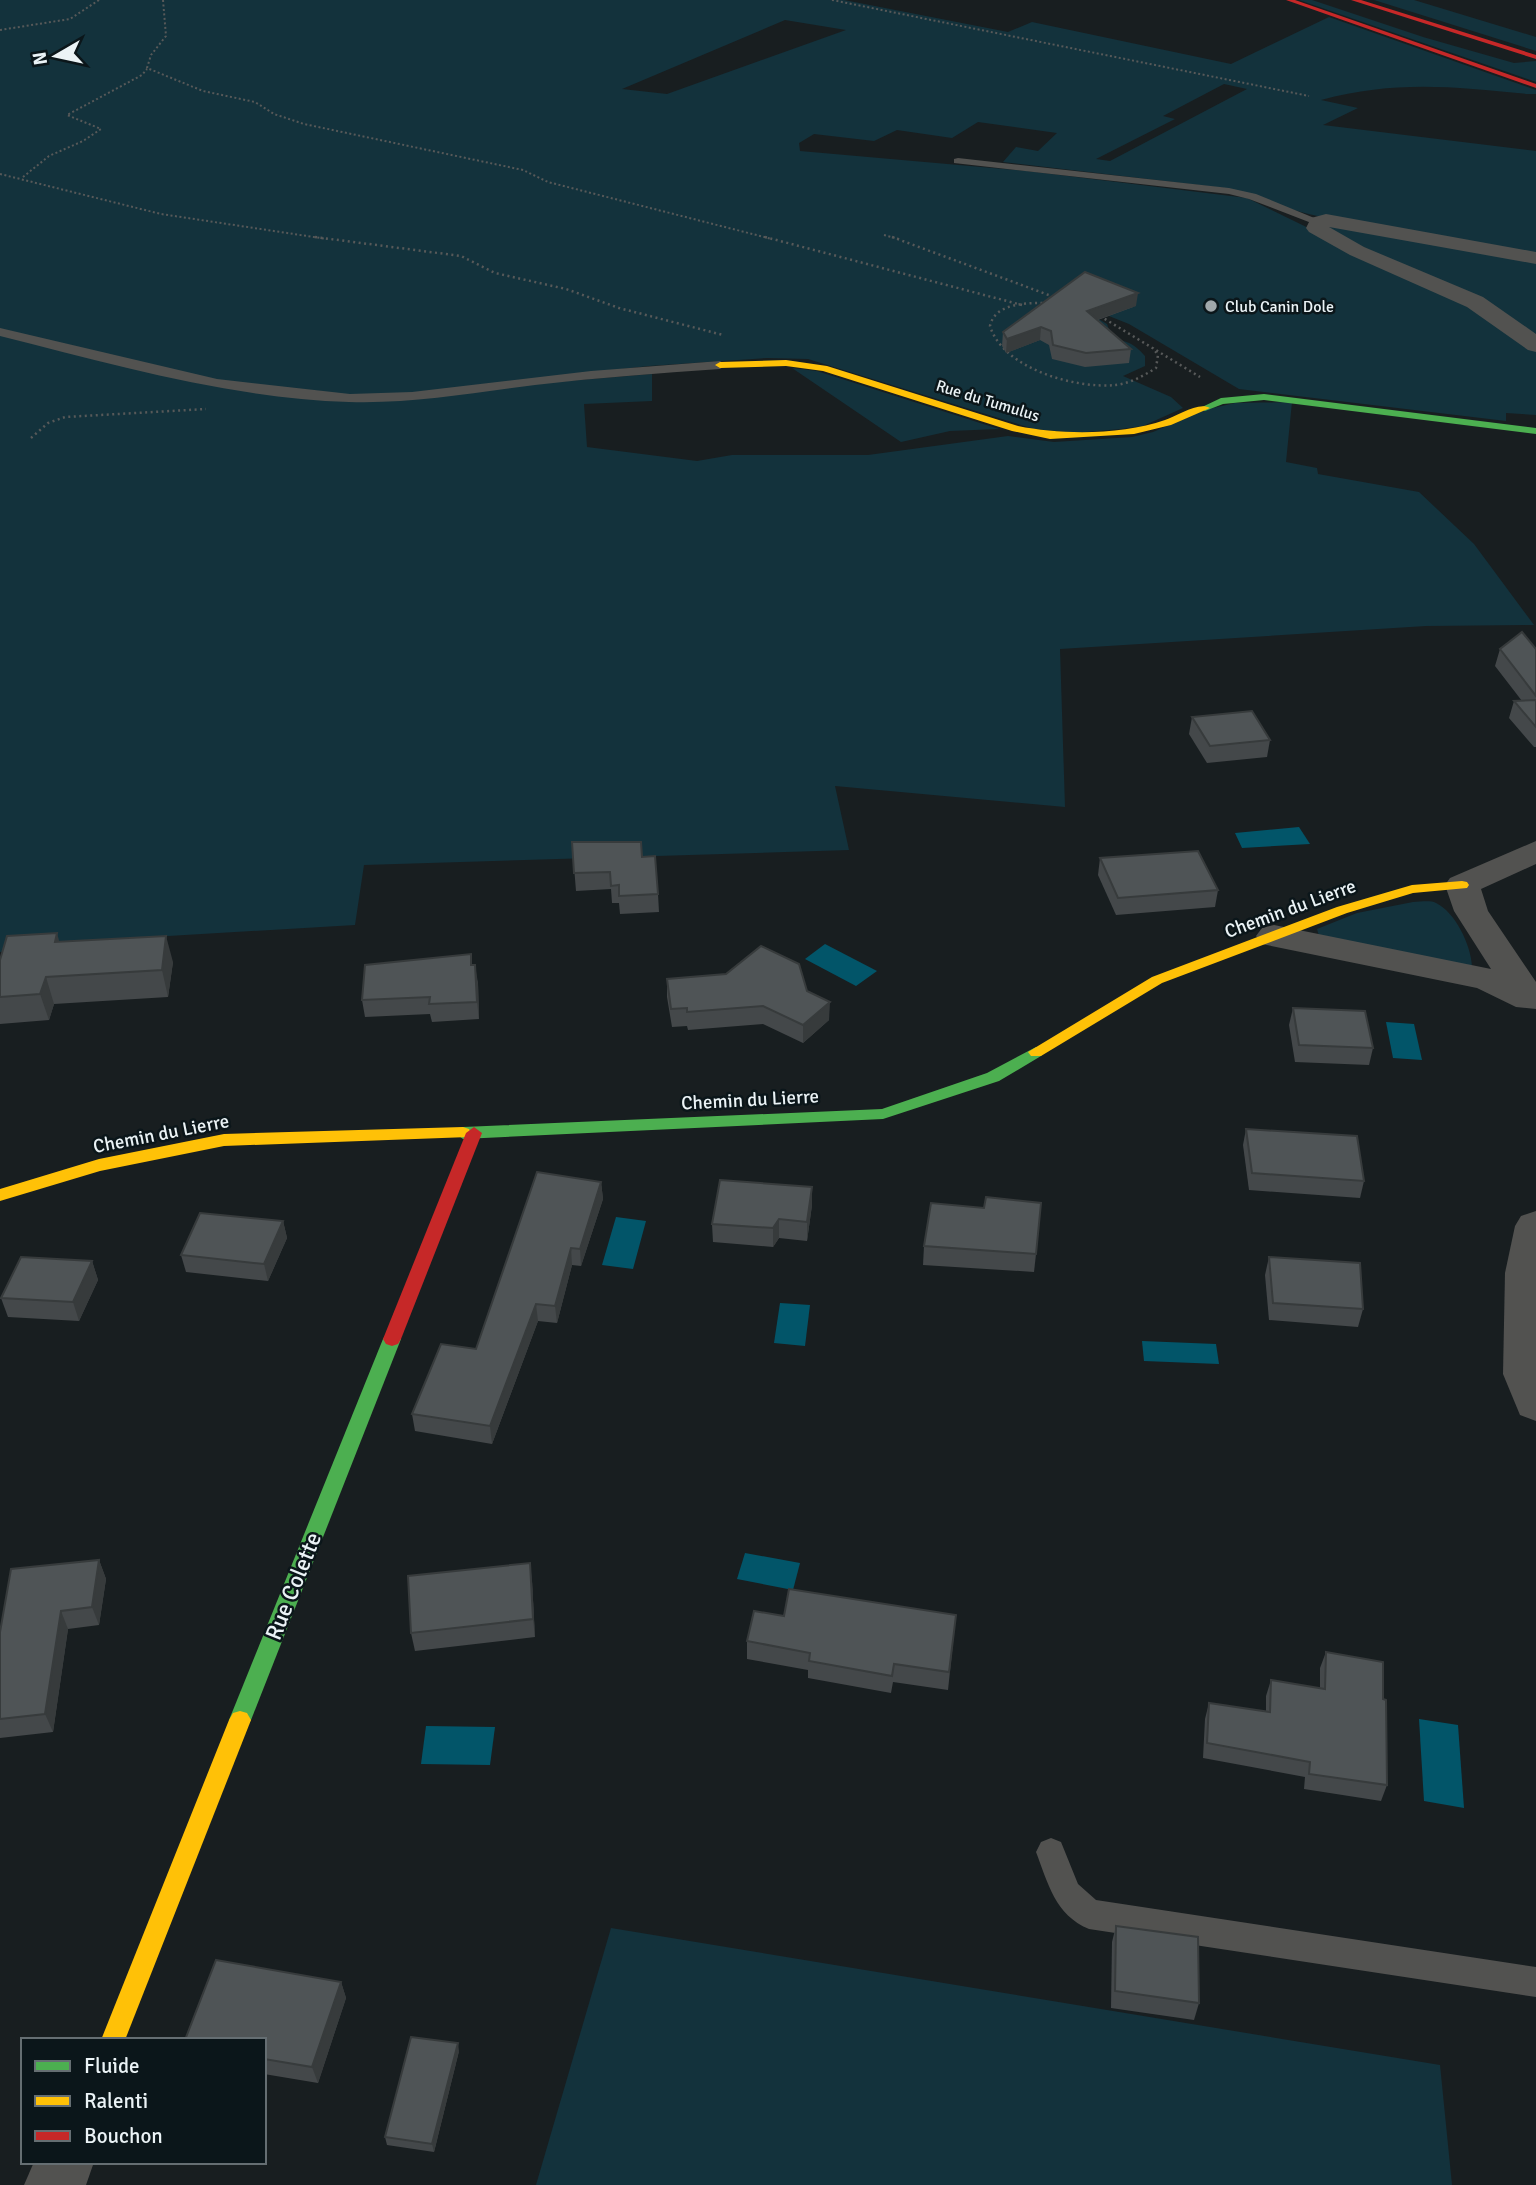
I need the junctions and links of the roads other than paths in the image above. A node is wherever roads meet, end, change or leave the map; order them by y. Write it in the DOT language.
graph roads {
  1 [pos="1289,0"];
  2 [pos="1354,0"];
  3 [pos="1536,57"];
  4 [pos="1536,86"];
  5 [pos="958,161"];
  6 [pos="1318,222"];
  7 [pos="1536,258"];
  8 [pos="0,332"];
  9 [pos="1536,345"];
  10 [pos="720,365"];
  11 [pos="1536,431"];
  12 [pos="1536,851"];
  13 [pos="1462,885"];
  14 [pos="1274,936"];
  15 [pos="1531,1002"];
  16 [pos="474,1133"];
  17 [pos="0,1195"];
  18 [pos="1536,1226"];
  19 [pos="1536,1403"];
  20 [pos="1051,1852"];
  21 [pos="1536,1982"];
  22 [pos="114,2038"];
  23 [pos="63,2164"];
  24 [pos="55,2185"];
  1 -- 4 [label="street"];
  2 -- 3 [label="street"];
  5 -- 6 [label="lane"];
  6 -- 7 [label="street"];
  6 -- 9 [label="street"];
  8 -- 10 [label="lane"];
  10 -- 11 [label="street, Rue du Tumulus"];
  12 -- 13 [label="street"];
  13 -- 14 [label="street, Chemin du Lierre"];
  13 -- 15 [label="street"];
  14 -- 15 [label="street"];
  14 -- 16 [label="street, Chemin du Lierre"];
  16 -- 17 [label="street, Chemin du Lierre"];
  16 -- 22 [label="street, Rue Colette"];
  18 -- 19 [label="street"];
  20 -- 21 [label="lane"];
  23 -- 24 [label="street"];
}
